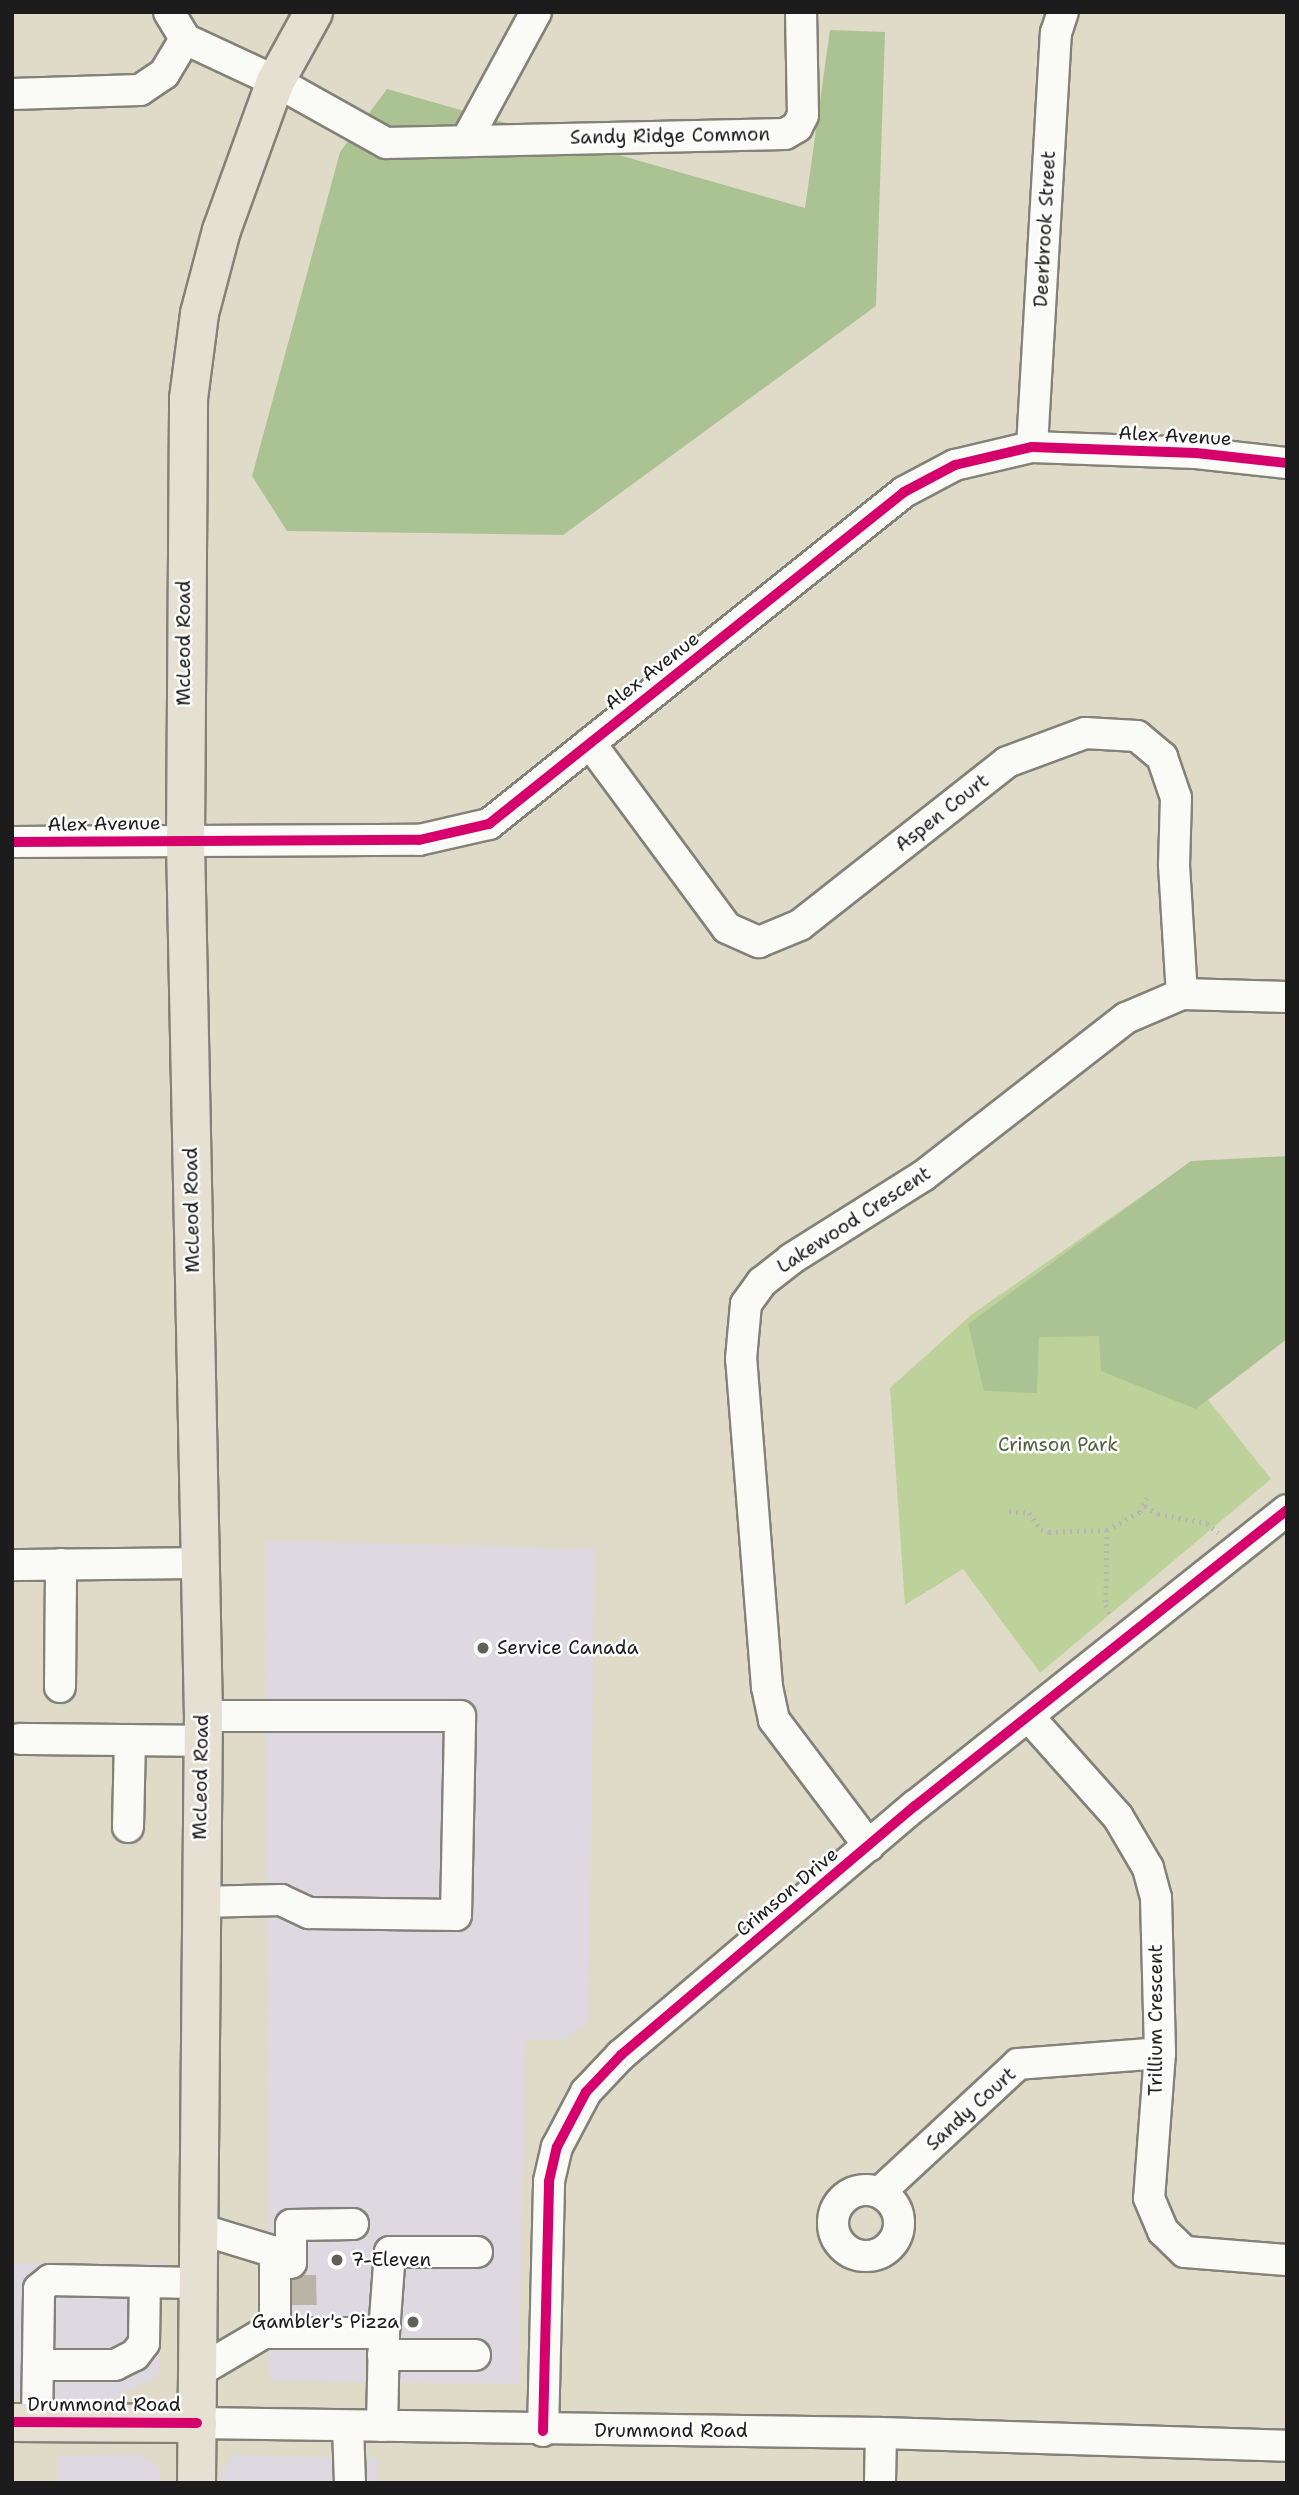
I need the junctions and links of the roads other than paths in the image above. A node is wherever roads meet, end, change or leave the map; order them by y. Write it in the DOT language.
graph roads {
  1 [pos="169,12"];
  2 [pos="313,12"];
  3 [pos="536,12"];
  4 [pos="801,12"];
  5 [pos="1063,12"];
  6 [pos="185,39"];
  7 [pos="275,82"];
  8 [pos="12,94"];
  9 [pos="467,141"];
  10 [pos="1032,447"];
  11 [pos="1287,463"];
  12 [pos="590,743"];
  13 [pos="185,840"];
  14 [pos="12,842"];
  15 [pos="1182,995"];
  16 [pos="1287,998"];
  17 [pos="1287,1510"];
  18 [pos="200,1563"];
  19 [pos="61,1564"];
  20 [pos="12,1565"];
  21 [pos="60,1687"];
  22 [pos="1028,1716"];
  23 [pos="202,1729"];
  24 [pos="20,1739"];
  25 [pos="130,1740"];
  26 [pos="128,1828"];
  27 [pos="869,1846"];
  28 [pos="200,1902"];
  29 [pos="1160,2053"];
  30 [pos="880,2192"];
  31 [pos="353,2224"];
  32 [pos="196,2228"];
  33 [pos="477,2252"];
  34 [pos="1287,2260"];
  35 [pos="289,2267"];
  36 [pos="145,2282"];
  37 [pos="196,2283"];
  38 [pos="293,2327"];
  39 [pos="384,2344"];
  40 [pos="475,2355"];
  41 [pos="38,2365"];
  42 [pos="197,2373"];
  43 [pos="25,2422"];
  44 [pos="197,2423"];
  45 [pos="348,2426"];
  46 [pos="382,2426"];
  47 [pos="543,2431"];
  48 [pos="881,2432"];
  49 [pos="1287,2446"];
  50 [pos="196,2483"];
  51 [pos="350,2483"];
  52 [pos="880,2483"];
  1 -- 6 [label="street"];
  2 -- 7 [label="main road, McLeod Road"];
  3 -- 9 [label="street"];
  4 -- 9 [label="street, Sandy Ridge Common"];
  5 -- 10 [label="street, Deerbrook Street"];
  6 -- 7 [label="street"];
  6 -- 8 [label="street"];
  7 -- 9 [label="street, Sandy Ridge Common"];
  7 -- 13 [label="main road, McLeod Road"];
  10 -- 11 [label="street, Alex Avenue"];
  10 -- 12 [label="street, Alex Avenue"];
  12 -- 13 [label="street, Alex Avenue"];
  12 -- 15 [label="street, Aspen Court"];
  13 -- 14 [label="street, Alex Avenue"];
  13 -- 18 [label="main road, McLeod Road"];
  15 -- 16 [label="street, Lakewood Crescent"];
  15 -- 27 [label="street, Lakewood Crescent"];
  17 -- 22 [label="street, Crimson Drive"];
  18 -- 19 [label="street"];
  18 -- 23 [label="main road, McLeod Road"];
  19 -- 20 [label="street"];
  19 -- 21 [label="street"];
  22 -- 27 [label="street, Crimson Drive"];
  22 -- 29 [label="street, Trillium Crescent"];
  23 -- 25 [label="street"];
  23 -- 28 [label="main road, McLeod Road"];
  23 -- 28 [label="street"];
  24 -- 25 [label="street"];
  25 -- 26 [label="street"];
  27 -- 47 [label="street, Crimson Drive"];
  28 -- 32 [label="main road, McLeod Road"];
  29 -- 30 [label="street, Sandy Court"];
  29 -- 34 [label="street, Trillium Crescent"];
  31 -- 35 [label="street"];
  32 -- 35 [label="street"];
  32 -- 37 [label="main road, McLeod Road"];
  33 -- 39 [label="street"];
  35 -- 38 [label="street"];
  36 -- 37 [label="street"];
  36 -- 41 [label="street"];
  36 -- 41 [label="street"];
  37 -- 42 [label="main road, McLeod Road"];
  38 -- 39 [label="street"];
  38 -- 42 [label="street"];
  39 -- 40 [label="street"];
  39 -- 46 [label="street"];
  41 -- 43 [label="street"];
  42 -- 44 [label="main road, McLeod Road"];
  43 -- 44 [label="main road, Drummond Road"];
  44 -- 45 [label="street, Drummond Road"];
  44 -- 50 [label="main road, McLeod Road"];
  45 -- 46 [label="street, Drummond Road"];
  45 -- 51 [label="street"];
  46 -- 47 [label="street, Drummond Road"];
  47 -- 48 [label="street, Drummond Road"];
  48 -- 49 [label="street, Drummond Road"];
  48 -- 52 [label="street"];
}
